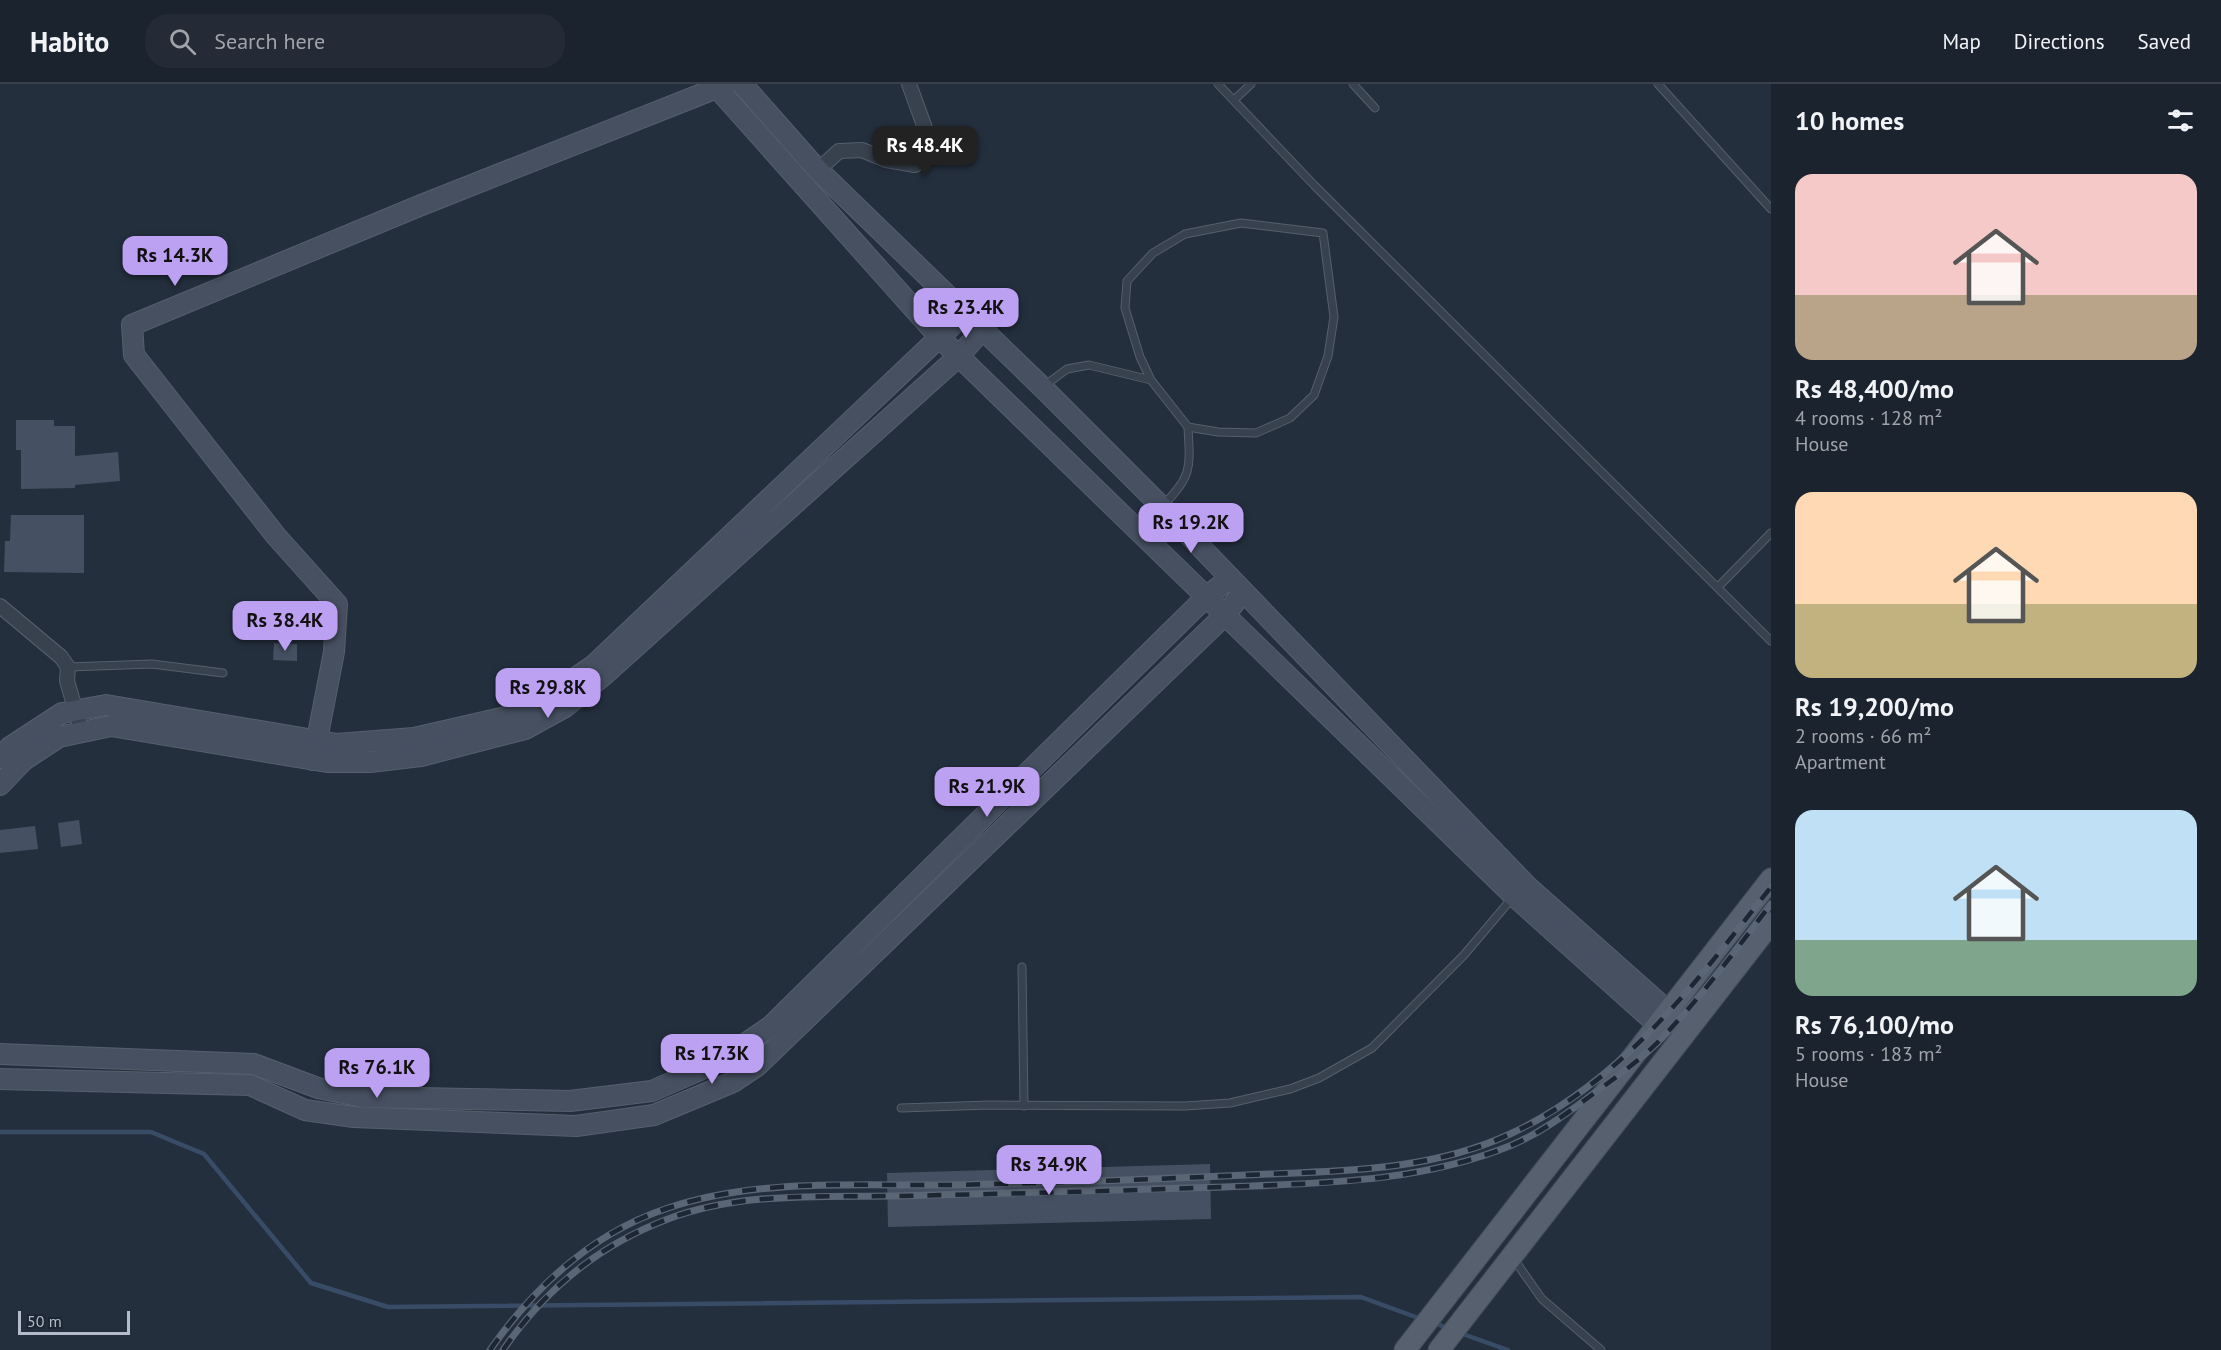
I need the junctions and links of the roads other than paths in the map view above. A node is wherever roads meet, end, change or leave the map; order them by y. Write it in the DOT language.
graph roads {
  1 [pos="742,84"];
  2 [pos="909,84"];
  3 [pos="1218,84"];
  4 [pos="1251,84"];
  5 [pos="1353,84"];
  6 [pos="1659,84"];
  7 [pos="719,86"];
  8 [pos="1234,100"];
  9 [pos="1375,108"];
  10 [pos="818,170"];
  11 [pos="1771,209"];
  12 [pos="964,314"];
  13 [pos="982,330"];
  14 [pos="940,338"];
  15 [pos="959,356"];
  16 [pos="1151,380"];
  17 [pos="1042,387"];
  18 [pos="1188,427"];
  19 [pos="1161,507"];
  20 [pos="1771,532"];
  21 [pos="1235,586"];
  22 [pos="1718,587"];
  23 [pos="1208,596"];
  24 [pos="0,606"];
  25 [pos="1226,614"];
  26 [pos="1771,640"];
  27 [pos="68,667"];
  28 [pos="223,673"];
  29 [pos="77,710"];
  30 [pos="82,732"];
  31 [pos="319,741"];
  32 [pos="0,758"];
  33 [pos="313,760"];
  34 [pos="0,785"];
  35 [pos="1771,879"];
  36 [pos="1520,891"];
  37 [pos="1745,912"];
  38 [pos="1769,929"];
  39 [pos="1022,967"];
  40 [pos="1664,1019"];
  41 [pos="0,1054"];
  42 [pos="0,1079"];
  43 [pos="1024,1106"];
  44 [pos="901,1108"];
  45 [pos="1512,1256"];
  46 [pos="1449,1337"];
  47 [pos="1405,1350"];
  48 [pos="1601,1350"];
  1 -- 10 [label="street"];
  2 -- 10 [label="street"];
  3 -- 8 [label="lane"];
  4 -- 8 [label="lane"];
  5 -- 9 [label="lane"];
  6 -- 11 [label="lane"];
  7 -- 14 [label="street"];
  7 -- 31 [label="street"];
  8 -- 22 [label="lane"];
  10 -- 12 [label="street"];
  12 -- 13 [label="street"];
  12 -- 14 [label="street"];
  13 -- 15 [label="street"];
  13 -- 17 [label="street"];
  14 -- 15 [label="street"];
  14 -- 31 [label="street"];
  15 -- 23 [label="street"];
  15 -- 33 [label="street"];
  16 -- 17 [label="lane"];
  16 -- 18 [label="lane"];
  16 -- 18 [label="lane"];
  17 -- 19 [label="street"];
  18 -- 19 [label="lane"];
  19 -- 21 [label="street"];
  20 -- 22 [label="lane"];
  21 -- 23 [label="street"];
  21 -- 25 [label="street"];
  21 -- 36 [label="street"];
  22 -- 26 [label="lane"];
  23 -- 25 [label="street"];
  23 -- 41 [label="street"];
  24 -- 27 [label="street"];
  25 -- 36 [label="street"];
  25 -- 42 [label="street"];
  27 -- 28 [label="lane"];
  27 -- 29 [label="street"];
  29 -- 30 [label="street"];
  29 -- 31 [label="street"];
  29 -- 32 [label="street"];
  30 -- 33 [label="street"];
  30 -- 34 [label="street"];
  31 -- 33 [label="street"];
  35 -- 37 [label="main road"];
  36 -- 40 [label="street"];
  36 -- 43 [label="lane"];
  37 -- 38 [label="street"];
  37 -- 40 [label="main road"];
  38 -- 45 [label="main road"];
  39 -- 43 [label="lane"];
  40 -- 47 [label="main road"];
  43 -- 44 [label="lane"];
  45 -- 46 [label="main road"];
  45 -- 48 [label="lane"];
}
